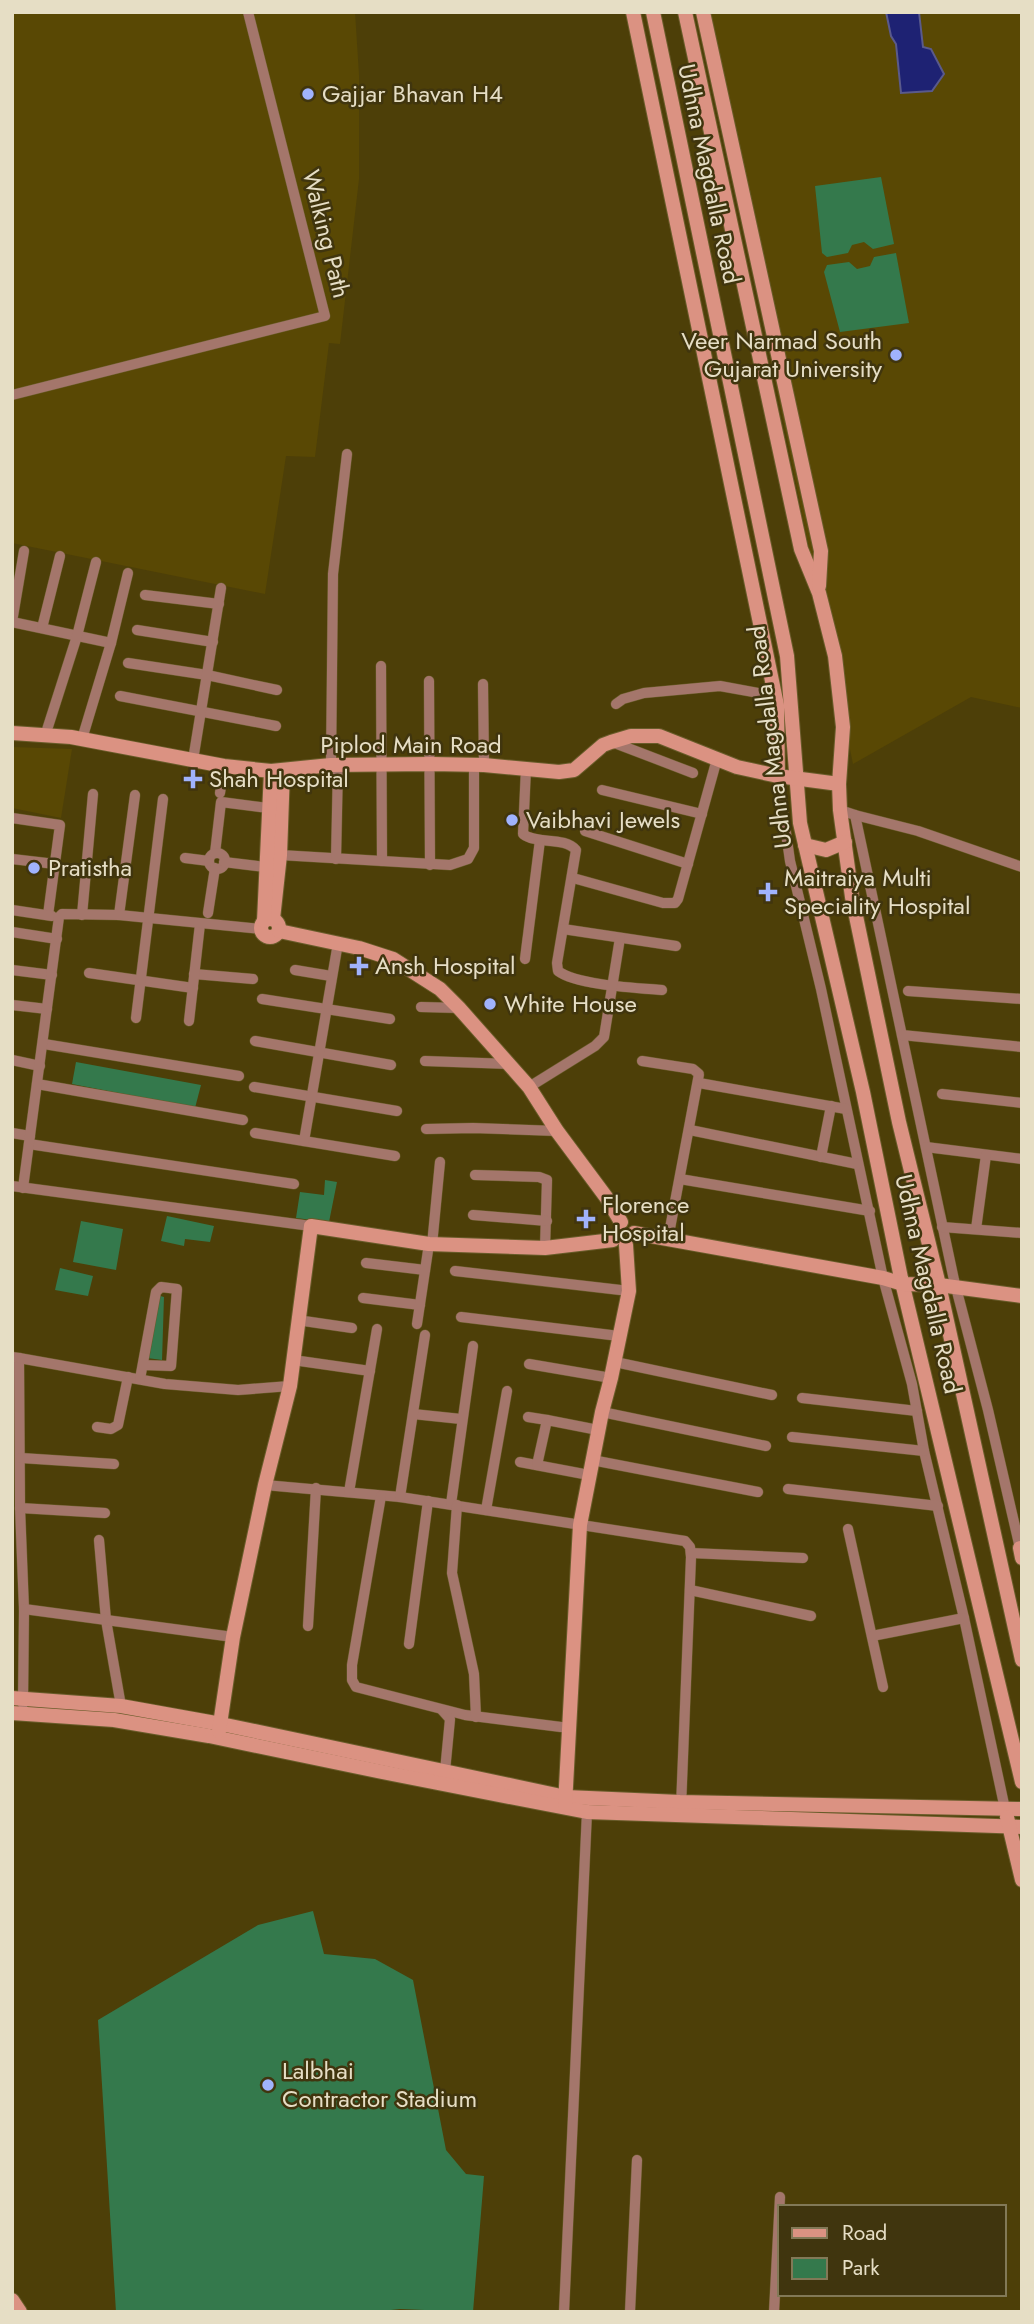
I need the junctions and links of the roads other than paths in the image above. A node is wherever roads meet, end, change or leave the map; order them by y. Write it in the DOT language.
graph roads {
  1 [pos="248,12"];
  2 [pos="633,12"];
  3 [pos="653,12"];
  4 [pos="685,12"];
  5 [pos="704,12"];
  6 [pos="12,395"];
  7 [pos="347,454"];
  8 [pos="24,551"];
  9 [pos="60,556"];
  10 [pos="96,562"];
  11 [pos="128,573"];
  12 [pos="221,588"];
  13 [pos="819,593"];
  14 [pos="145,595"];
  15 [pos="219,604"];
  16 [pos="42,628"];
  17 [pos="137,630"];
  18 [pos="77,636"];
  19 [pos="212,642"];
  20 [pos="111,643"];
  21 [pos="128,663"];
  22 [pos="381,666"];
  23 [pos="207,675"];
  24 [pos="429,681"];
  25 [pos="483,684"];
  26 [pos="276,690"];
  27 [pos="120,696"];
  28 [pos="775,696"];
  29 [pos="616,704"];
  30 [pos="201,712"];
  31 [pos="276,726"];
  32 [pos="12,733"];
  33 [pos="45,736"];
  34 [pos="82,739"];
  35 [pos="611,742"];
  36 [pos="717,759"];
  37 [pos="192,760"];
  38 [pos="431,764"];
  39 [pos="335,765"];
  40 [pos="479,765"];
  41 [pos="224,766"];
  42 [pos="382,766"];
  43 [pos="526,768"];
  44 [pos="277,771"];
  45 [pos="693,773"];
  46 [pos="778,776"];
  47 [pos="796,777"];
  48 [pos="839,784"];
  49 [pos="602,790"];
  50 [pos="220,793"];
  51 [pos="93,794"];
  52 [pos="135,796"];
  53 [pos="163,799"];
  54 [pos="268,808"];
  55 [pos="848,813"];
  56 [pos="702,814"];
  57 [pos="12,818"];
  58 [pos="585,831"];
  59 [pos="540,840"];
  60 [pos="845,842"];
  61 [pos="805,845"];
  62 [pos="280,855"];
  63 [pos="186,858"];
  64 [pos="12,859"];
  65 [pos="336,859"];
  66 [pos="213,861"];
  67 [pos="382,861"];
  68 [pos="55,864"];
  69 [pos="688,864"];
  70 [pos="430,865"];
  71 [pos="265,867"];
  72 [pos="1022,867"];
  73 [pos="573,878"];
  74 [pos="12,911"];
  75 [pos="208,913"];
  76 [pos="48,915"];
  77 [pos="82,915"];
  78 [pos="119,915"];
  79 [pos="59,917"];
  80 [pos="148,919"];
  81 [pos="200,924"];
  82 [pos="269,925"];
  83 [pos="563,929"];
  84 [pos="12,932"];
  85 [pos="620,938"];
  86 [pos="57,939"];
  87 [pos="338,943"];
  88 [pos="676,946"];
  89 [pos="524,960"];
  90 [pos="12,970"];
  91 [pos="295,971"];
  92 [pos="89,973"];
  93 [pos="194,974"];
  94 [pos="52,975"];
  95 [pos="331,976"];
  96 [pos="253,979"];
  97 [pos="141,981"];
  98 [pos="612,985"];
  99 [pos="193,988"];
  100 [pos="662,990"];
  101 [pos="908,991"];
  102 [pos="262,999"];
  103 [pos="1022,999"];
  104 [pos="12,1005"];
  105 [pos="421,1007"];
  106 [pos="460,1008"];
  107 [pos="47,1009"];
  108 [pos="326,1009"];
  109 [pos="136,1018"];
  110 [pos="390,1019"];
  111 [pos="189,1021"];
  112 [pos="902,1035"];
  113 [pos="255,1041"];
  114 [pos="44,1044"];
  115 [pos="1022,1047"];
  116 [pos="319,1053"];
  117 [pos="12,1060"];
  118 [pos="425,1061"];
  119 [pos="642,1061"];
  120 [pos="510,1064"];
  121 [pos="391,1065"];
  122 [pos="40,1066"];
  123 [pos="239,1076"];
  124 [pos="699,1083"];
  125 [pos="37,1084"];
  126 [pos="254,1087"];
  127 [pos="529,1087"];
  128 [pos="942,1094"];
  129 [pos="312,1096"];
  130 [pos="1022,1102"];
  131 [pos="831,1106"];
  132 [pos="846,1109"];
  133 [pos="397,1111"];
  134 [pos="243,1120"];
  135 [pos="426,1129"];
  136 [pos="690,1130"];
  137 [pos="557,1131"];
  138 [pos="12,1133"];
  139 [pos="255,1133"];
  140 [pos="30,1140"];
  141 [pos="304,1141"];
  142 [pos="926,1147"];
  143 [pos="986,1155"];
  144 [pos="395,1156"];
  145 [pos="821,1157"];
  146 [pos="1022,1160"];
  147 [pos="440,1162"];
  148 [pos="857,1164"];
  149 [pos="475,1175"];
  150 [pos="680,1179"];
  151 [pos="295,1184"];
  152 [pos="12,1186"];
  153 [pos="23,1188"];
  154 [pos="870,1211"];
  155 [pos="473,1215"];
  156 [pos="547,1221"];
  157 [pos="311,1226"];
  158 [pos="942,1227"];
  159 [pos="976,1229"];
  160 [pos="1022,1233"];
  161 [pos="624,1239"];
  162 [pos="668,1239"];
  163 [pos="431,1245"];
  164 [pos="545,1248"];
  165 [pos="366,1263"];
  166 [pos="425,1270"];
  167 [pos="455,1270"];
  168 [pos="883,1278"];
  169 [pos="902,1281"];
  170 [pos="947,1282"];
  171 [pos="1022,1287"];
  172 [pos="629,1291"];
  173 [pos="1022,1296"];
  174 [pos="363,1298"];
  175 [pos="420,1305"];
  176 [pos="460,1317"];
  177 [pos="298,1320"];
  178 [pos="417,1324"];
  179 [pos="352,1328"];
  180 [pos="377,1329"];
  181 [pos="425,1335"];
  182 [pos="620,1336"];
  183 [pos="473,1346"];
  184 [pos="16,1358"];
  185 [pos="293,1360"];
  186 [pos="615,1362"];
  187 [pos="530,1364"];
  188 [pos="143,1365"];
  189 [pos="370,1371"];
  190 [pos="128,1377"];
  191 [pos="611,1378"];
  192 [pos="140,1379"];
  193 [pos="290,1386"];
  194 [pos="507,1391"];
  195 [pos="772,1395"];
  196 [pos="802,1398"];
  197 [pos="917,1411"];
  198 [pos="602,1412"];
  199 [pos="412,1414"];
  200 [pos="528,1417"];
  201 [pos="461,1419"];
  202 [pos="547,1420"];
  203 [pos="97,1427"];
  204 [pos="598,1430"];
  205 [pos="792,1437"];
  206 [pos="766,1446"];
  207 [pos="924,1451"];
  208 [pos="21,1458"];
  209 [pos="520,1462"];
  210 [pos="114,1464"];
  211 [pos="537,1465"];
  212 [pos="591,1468"];
  213 [pos="16,1485"];
  214 [pos="265,1485"];
  215 [pos="316,1488"];
  216 [pos="788,1489"];
  217 [pos="349,1492"];
  218 [pos="758,1492"];
  219 [pos="380,1496"];
  220 [pos="400,1497"];
  221 [pos="428,1501"];
  222 [pos="454,1505"];
  223 [pos="938,1506"];
  224 [pos="20,1508"];
  225 [pos="486,1510"];
  226 [pos="105,1513"];
  227 [pos="580,1525"];
  228 [pos="848,1529"];
  229 [pos="99,1540"];
  230 [pos="691,1553"];
  231 [pos="1021,1553"];
  232 [pos="803,1559"];
  233 [pos="690,1590"];
  234 [pos="24,1609"];
  235 [pos="811,1616"];
  236 [pos="964,1618"];
  237 [pos="106,1620"];
  238 [pos="308,1626"];
  239 [pos="872,1636"];
  240 [pos="233,1637"];
  241 [pos="409,1644"];
  242 [pos="1022,1660"];
  243 [pos="883,1687"];
  244 [pos="18,1698"];
  245 [pos="121,1706"];
  246 [pos="442,1710"];
  247 [pos="18,1714"];
  248 [pos="476,1717"];
  249 [pos="569,1728"];
  250 [pos="219,1731"];
  251 [pos="445,1771"];
  252 [pos="1022,1782"];
  253 [pos="565,1803"];
  254 [pos="681,1809"];
  255 [pos="1005,1809"];
  256 [pos="1022,1809"];
  257 [pos="587,1812"];
  258 [pos="1015,1826"];
  259 [pos="1022,1880"];
  260 [pos="637,2160"];
  261 [pos="780,2197"];
  262 [pos="780,2205"];
  263 [pos="778,2235"];
  264 [pos="12,2300"];
  265 [pos="20,2312"];
  266 [pos="564,2312"];
  267 [pos="631,2312"];
  268 [pos="774,2312"];
  1 -- 6 [label="street, Walking Path"];
  2 -- 28 [label="street"];
  3 -- 47 [label="street, Udhna Magdalla Road"];
  4 -- 13 [label="street, Udhna Magdalla Road"];
  5 -- 13 [label="street"];
  7 -- 39 [label="street"];
  8 -- 16 [label="street"];
  9 -- 16 [label="street"];
  10 -- 18 [label="street"];
  11 -- 20 [label="street"];
  12 -- 15 [label="street"];
  13 -- 48 [label="street, Udhna Magdalla Road"];
  14 -- 15 [label="street"];
  15 -- 19 [label="street"];
  16 -- 18 [label="street"];
  17 -- 19 [label="street"];
  18 -- 20 [label="street"];
  18 -- 33 [label="street"];
  19 -- 23 [label="street"];
  20 -- 34 [label="street"];
  21 -- 23 [label="street"];
  22 -- 42 [label="street"];
  23 -- 26 [label="street"];
  23 -- 30 [label="street"];
  24 -- 38 [label="street"];
  25 -- 40 [label="street"];
  27 -- 30 [label="street"];
  28 -- 29 [label="street"];
  28 -- 46 [label="street"];
  30 -- 31 [label="street"];
  30 -- 37 [label="street"];
  32 -- 33 [label="street, Piplod Main Road"];
  33 -- 34 [label="street, Piplod Main Road"];
  34 -- 37 [label="street, Piplod Main Road"];
  35 -- 36 [label="street, Piplod Main Road"];
  35 -- 43 [label="street, Piplod Main Road"];
  35 -- 45 [label="street"];
  36 -- 46 [label="street, Piplod Main Road"];
  36 -- 56 [label="street"];
  37 -- 41 [label="street, Piplod Main Road"];
  38 -- 40 [label="street, Piplod Main Road"];
  38 -- 42 [label="street, Piplod Main Road"];
  38 -- 70 [label="street"];
  39 -- 42 [label="street, Piplod Main Road"];
  39 -- 44 [label="street, Piplod Main Road"];
  39 -- 65 [label="street"];
  40 -- 43 [label="street, Piplod Main Road"];
  40 -- 70 [label="street"];
  41 -- 44 [label="street, Piplod Main Road"];
  41 -- 50 [label="street"];
  42 -- 67 [label="street"];
  43 -- 59 [label="street"];
  44 -- 54 [label="street"];
  44 -- 62 [label="street"];
  46 -- 47 [label="street, Piplod Main Road"];
  46 -- 132 [label="street"];
  47 -- 48 [label="street, Piplod Main Road"];
  47 -- 61 [label="street, Udhna Magdalla Road"];
  48 -- 55 [label="street, Udhna Magdalla Road"];
  49 -- 56 [label="street"];
  51 -- 77 [label="street"];
  52 -- 78 [label="street"];
  53 -- 80 [label="street"];
  54 -- 66 [label="street"];
  54 -- 71 [label="street"];
  55 -- 60 [label="street, Udhna Magdalla Road"];
  55 -- 72 [label="street"];
  55 -- 112 [label="street"];
  56 -- 69 [label="street"];
  57 -- 68 [label="street"];
  58 -- 69 [label="street"];
  59 -- 73 [label="street"];
  59 -- 89 [label="street"];
  60 -- 61 [label="street"];
  60 -- 170 [label="street, Udhna Magdalla Road"];
  61 -- 169 [label="street, Udhna Magdalla Road"];
  62 -- 65 [label="street"];
  62 -- 82 [label="street"];
  63 -- 66 [label="street"];
  64 -- 68 [label="street"];
  65 -- 67 [label="street"];
  66 -- 71 [label="street"];
  66 -- 75 [label="street"];
  67 -- 70 [label="street"];
  68 -- 76 [label="street"];
  69 -- 73 [label="street"];
  71 -- 82 [label="street"];
  73 -- 83 [label="street"];
  74 -- 76 [label="street"];
  76 -- 79 [label="street"];
  77 -- 78 [label="street"];
  77 -- 79 [label="street"];
  78 -- 80 [label="street"];
  79 -- 86 [label="street"];
  80 -- 81 [label="street"];
  80 -- 97 [label="street"];
  81 -- 82 [label="street"];
  81 -- 93 [label="street"];
  82 -- 87 [label="street"];
  83 -- 85 [label="street"];
  83 -- 98 [label="street"];
  84 -- 86 [label="street"];
  85 -- 88 [label="street"];
  85 -- 98 [label="street"];
  86 -- 94 [label="street"];
  87 -- 95 [label="street"];
  87 -- 106 [label="street"];
  90 -- 94 [label="street"];
  91 -- 95 [label="street"];
  92 -- 97 [label="street"];
  93 -- 96 [label="street"];
  93 -- 99 [label="street"];
  94 -- 107 [label="street"];
  95 -- 108 [label="street"];
  97 -- 99 [label="street"];
  97 -- 109 [label="street"];
  98 -- 100 [label="street"];
  98 -- 127 [label="street"];
  99 -- 111 [label="street"];
  101 -- 103 [label="street"];
  102 -- 108 [label="street"];
  104 -- 107 [label="street"];
  105 -- 106 [label="street"];
  106 -- 120 [label="street"];
  107 -- 114 [label="street"];
  108 -- 110 [label="street"];
  108 -- 116 [label="street"];
  112 -- 115 [label="street"];
  112 -- 142 [label="street"];
  113 -- 116 [label="street"];
  114 -- 122 [label="street"];
  114 -- 123 [label="street"];
  116 -- 121 [label="street"];
  116 -- 129 [label="street"];
  117 -- 122 [label="street"];
  118 -- 120 [label="street"];
  119 -- 124 [label="street"];
  120 -- 127 [label="street"];
  122 -- 125 [label="street"];
  124 -- 131 [label="street"];
  124 -- 136 [label="street"];
  125 -- 134 [label="street"];
  125 -- 140 [label="street"];
  126 -- 129 [label="street"];
  127 -- 137 [label="street"];
  128 -- 130 [label="street"];
  129 -- 133 [label="street"];
  129 -- 141 [label="street"];
  131 -- 132 [label="street"];
  131 -- 145 [label="street"];
  132 -- 148 [label="street"];
  135 -- 137 [label="street"];
  136 -- 145 [label="street"];
  136 -- 150 [label="street"];
  137 -- 161 [label="street"];
  138 -- 140 [label="street"];
  139 -- 141 [label="street"];
  140 -- 151 [label="street"];
  140 -- 153 [label="street"];
  141 -- 144 [label="street"];
  142 -- 143 [label="street"];
  142 -- 158 [label="street"];
  143 -- 146 [label="street"];
  143 -- 159 [label="street"];
  145 -- 148 [label="street"];
  147 -- 163 [label="street"];
  148 -- 154 [label="street"];
  149 -- 156 [label="street"];
  150 -- 154 [label="street"];
  150 -- 162 [label="street"];
  152 -- 153 [label="street"];
  153 -- 157 [label="street"];
  154 -- 168 [label="street"];
  155 -- 156 [label="street"];
  156 -- 164 [label="street"];
  157 -- 163 [label="street"];
  157 -- 177 [label="street"];
  158 -- 159 [label="street"];
  158 -- 170 [label="street"];
  159 -- 160 [label="street"];
  161 -- 162 [label="street"];
  161 -- 164 [label="street"];
  161 -- 172 [label="street"];
  162 -- 168 [label="street"];
  163 -- 164 [label="street"];
  163 -- 166 [label="street"];
  165 -- 166 [label="street"];
  166 -- 175 [label="street"];
  167 -- 172 [label="street"];
  168 -- 169 [label="street"];
  168 -- 197 [label="street"];
  169 -- 170 [label="street"];
  169 -- 252 [label="street, Udhna Magdalla Road"];
  170 -- 171 [label="street"];
  170 -- 173 [label="street"];
  170 -- 231 [label="street"];
  170 -- 242 [label="street, Udhna Magdalla Road"];
  172 -- 182 [label="street"];
  174 -- 175 [label="street"];
  175 -- 178 [label="street"];
  176 -- 182 [label="street"];
  177 -- 179 [label="street"];
  177 -- 185 [label="street"];
  180 -- 189 [label="street"];
  181 -- 199 [label="street"];
  182 -- 186 [label="street"];
  183 -- 201 [label="street"];
  184 -- 190 [label="street"];
  184 -- 208 [label="street"];
  185 -- 189 [label="street"];
  185 -- 193 [label="street"];
  186 -- 191 [label="street"];
  186 -- 195 [label="street"];
  187 -- 191 [label="street"];
  188 -- 188 [label="street"];
  188 -- 192 [label="street"];
  189 -- 217 [label="street"];
  190 -- 192 [label="street"];
  190 -- 203 [label="street"];
  191 -- 198 [label="street"];
  192 -- 193 [label="street"];
  193 -- 214 [label="street"];
  194 -- 225 [label="street"];
  196 -- 197 [label="street"];
  197 -- 207 [label="street"];
  198 -- 204 [label="street"];
  198 -- 206 [label="street"];
  199 -- 201 [label="street"];
  199 -- 220 [label="street"];
  200 -- 202 [label="street"];
  201 -- 222 [label="street"];
  202 -- 204 [label="street"];
  202 -- 211 [label="street"];
  204 -- 212 [label="street"];
  205 -- 207 [label="street"];
  207 -- 223 [label="street"];
  208 -- 210 [label="street"];
  208 -- 213 [label="street"];
  209 -- 211 [label="street"];
  211 -- 212 [label="street"];
  212 -- 218 [label="street"];
  212 -- 227 [label="street"];
  213 -- 224 [label="street"];
  214 -- 215 [label="street"];
  214 -- 240 [label="street"];
  215 -- 217 [label="street"];
  215 -- 238 [label="street"];
  216 -- 223 [label="street"];
  217 -- 219 [label="street"];
  219 -- 220 [label="street"];
  219 -- 246 [label="street"];
  220 -- 221 [label="street"];
  221 -- 222 [label="street"];
  221 -- 241 [label="street"];
  222 -- 225 [label="street"];
  222 -- 248 [label="street"];
  223 -- 236 [label="street"];
  224 -- 226 [label="street"];
  224 -- 234 [label="street"];
  225 -- 227 [label="street"];
  227 -- 230 [label="street"];
  227 -- 249 [label="street"];
  228 -- 239 [label="street"];
  229 -- 237 [label="street"];
  230 -- 232 [label="street"];
  230 -- 233 [label="street"];
  233 -- 235 [label="street"];
  233 -- 254 [label="street"];
  234 -- 237 [label="street"];
  234 -- 244 [label="street"];
  236 -- 239 [label="street"];
  236 -- 255 [label="street"];
  237 -- 240 [label="street"];
  237 -- 245 [label="street"];
  239 -- 243 [label="street"];
  240 -- 250 [label="street"];
  244 -- 245 [label="street"];
  244 -- 247 [label="street"];
  245 -- 250 [label="street"];
  246 -- 248 [label="street"];
  246 -- 251 [label="street"];
  247 -- 250 [label="street"];
  248 -- 249 [label="street"];
  249 -- 253 [label="street"];
  250 -- 251 [label="street"];
  250 -- 253 [label="street"];
  251 -- 253 [label="street"];
  253 -- 254 [label="street"];
  253 -- 257 [label="street"];
  254 -- 255 [label="street"];
  254 -- 257 [label="street"];
  254 -- 258 [label="street"];
  255 -- 256 [label="street"];
  255 -- 258 [label="street"];
  257 -- 266 [label="street"];
  258 -- 259 [label="street"];
  260 -- 267 [label="street"];
  261 -- 262 [label="street"];
  263 -- 268 [label="street"];
  264 -- 265 [label="street"];
}
